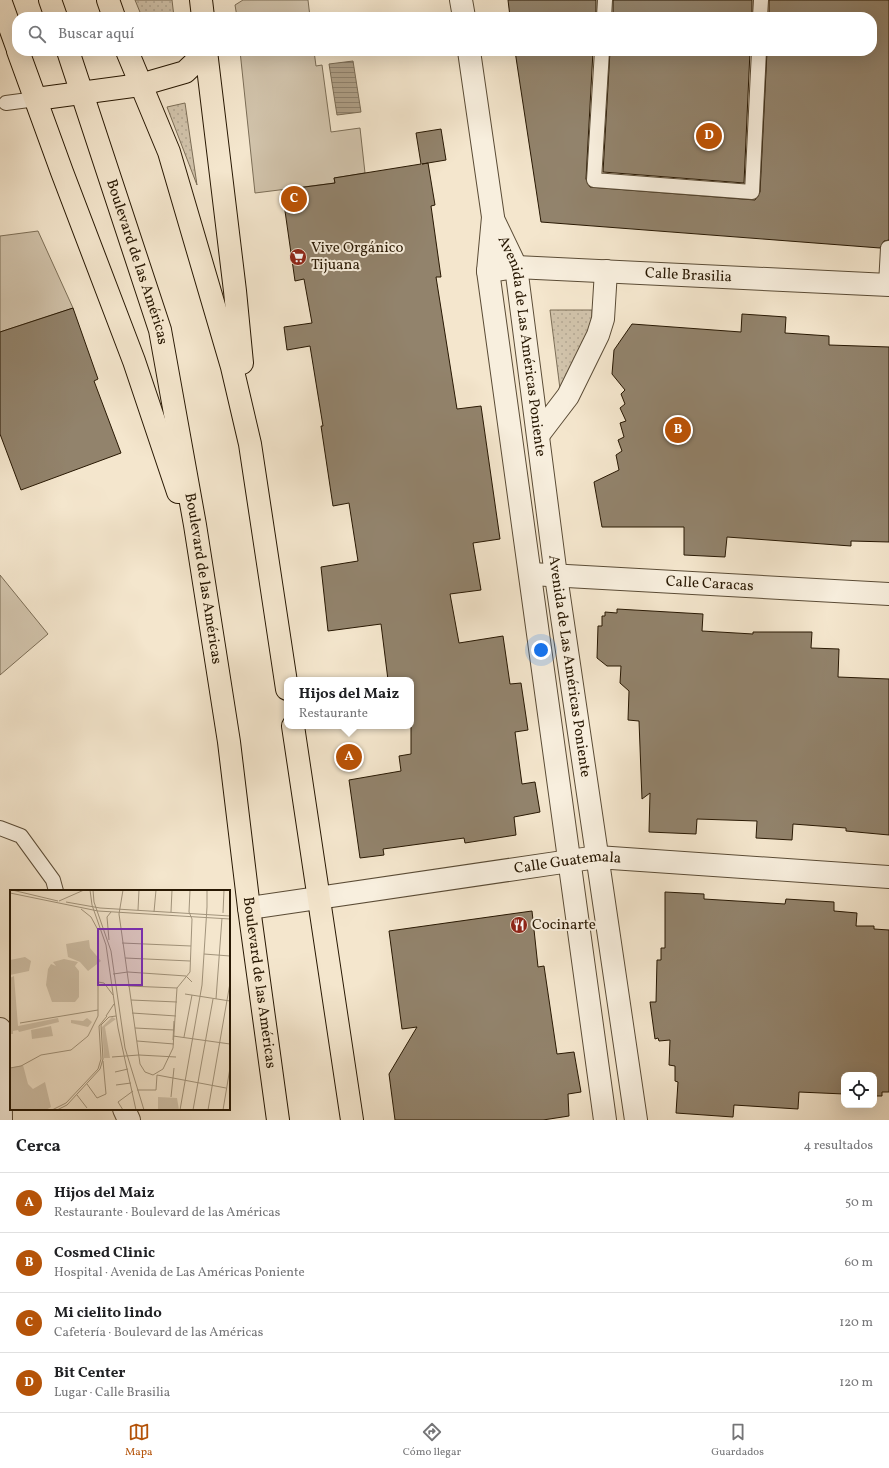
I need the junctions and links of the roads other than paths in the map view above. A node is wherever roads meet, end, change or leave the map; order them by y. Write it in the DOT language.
graph roads {
  1 [pos="0,0"];
  2 [pos="50,0"];
  3 [pos="108,0"];
  4 [pos="201,0"];
  5 [pos="461,0"];
  6 [pos="605,0"];
  7 [pos="761,0"];
  8 [pos="54,12"];
  9 [pos="112,12"];
  10 [pos="202,12"];
  11 [pos="463,12"];
  12 [pos="604,12"];
  13 [pos="760,12"];
  14 [pos="12,33"];
  15 [pos="20,56"];
  16 [pos="70,56"];
  17 [pos="129,56"];
  18 [pos="201,56"];
  19 [pos="207,56"];
  20 [pos="470,56"];
  21 [pos="602,56"];
  22 [pos="759,56"];
  23 [pos="140,85"];
  24 [pos="83,93"];
  25 [pos="36,100"];
  26 [pos="6,103"];
  27 [pos="493,217"];
  28 [pos="888,248"];
  29 [pos="516,267"];
  30 [pos="488,271"];
  31 [pos="606,271"];
  32 [pos="888,285"];
  33 [pos="539,434"];
  34 [pos="250,444"];
  35 [pos="201,561"];
  36 [pos="531,574"];
  37 [pos="556,576"];
  38 [pos="889,594"];
  39 [pos="285,677"];
  40 [pos="293,729"];
  41 [pos="0,828"];
  42 [pos="598,857"];
  43 [pos="569,861"];
  44 [pos="889,877"];
  45 [pos="56,890"];
  46 [pos="319,898"];
  47 [pos="249,908"];
  48 [pos="0,1029"];
  49 [pos="6,1069"];
  50 [pos="124,1110"];
  51 [pos="1,1120"];
  52 [pos="129,1120"];
  53 [pos="278,1120"];
  54 [pos="352,1120"];
  55 [pos="606,1120"];
  56 [pos="636,1120"];
  1 -- 14 [label="main road"];
  2 -- 8 [label="main road"];
  3 -- 9 [label="main road"];
  4 -- 10 [label="main road"];
  5 -- 11 [label="street"];
  6 -- 12 [label="lane"];
  7 -- 13 [label="lane"];
  15 -- 25 [label="main road"];
  16 -- 24 [label="main road, Boulevard de las Américas"];
  17 -- 23 [label="main road"];
  18 -- 23 [label="main road"];
  19 -- 34 [label="main road"];
  20 -- 27 [label="street, Avenida de Las Américas Poniente"];
  21 -- 22 [label="lane"];
  23 -- 24 [label="main road"];
  23 -- 34 [label="main road"];
  24 -- 25 [label="main road"];
  24 -- 35 [label="main road, Boulevard de las Américas"];
  25 -- 26 [label="lane"];
  25 -- 35 [label="main road"];
  27 -- 29 [label="street, Avenida de Las Américas Poniente"];
  27 -- 30 [label="street, Avenida de Las Américas Poniente"];
  28 -- 32 [label="lane"];
  29 -- 30 [label="street, Calle Brasilia"];
  29 -- 31 [label="street, Calle Brasilia"];
  29 -- 33 [label="street, Avenida de Las Américas Poniente"];
  30 -- 36 [label="street, Avenida de Las Américas Poniente"];
  31 -- 32 [label="street, Calle Brasilia"];
  31 -- 33 [label="street"];
  33 -- 37 [label="street, Avenida de Las Américas Poniente"];
  34 -- 39 [label="main road"];
  35 -- 47 [label="main road, Boulevard de las Américas"];
  36 -- 37 [label="street, Calle Caracas"];
  36 -- 43 [label="street, Avenida de Las Américas Poniente"];
  37 -- 38 [label="street, Calle Caracas"];
  37 -- 42 [label="street, Avenida de Las Américas Poniente"];
  40 -- 46 [label="main road"];
  41 -- 45 [label="lane"];
  42 -- 43 [label="street, Calle Guatemala"];
  42 -- 44 [label="street, Calle Guatemala"];
  42 -- 56 [label="street, Avenida de Las Américas Poniente"];
  43 -- 46 [label="street, Calle Guatemala"];
  43 -- 55 [label="street, Avenida de Las Américas Poniente"];
  46 -- 47 [label="street, Calle Guatemala"];
  46 -- 54 [label="main road"];
  47 -- 53 [label="main road, Boulevard de las Américas"];
  48 -- 49 [label="street"];
  49 -- 51 [label="street"];
  50 -- 52 [label="street"];
}
